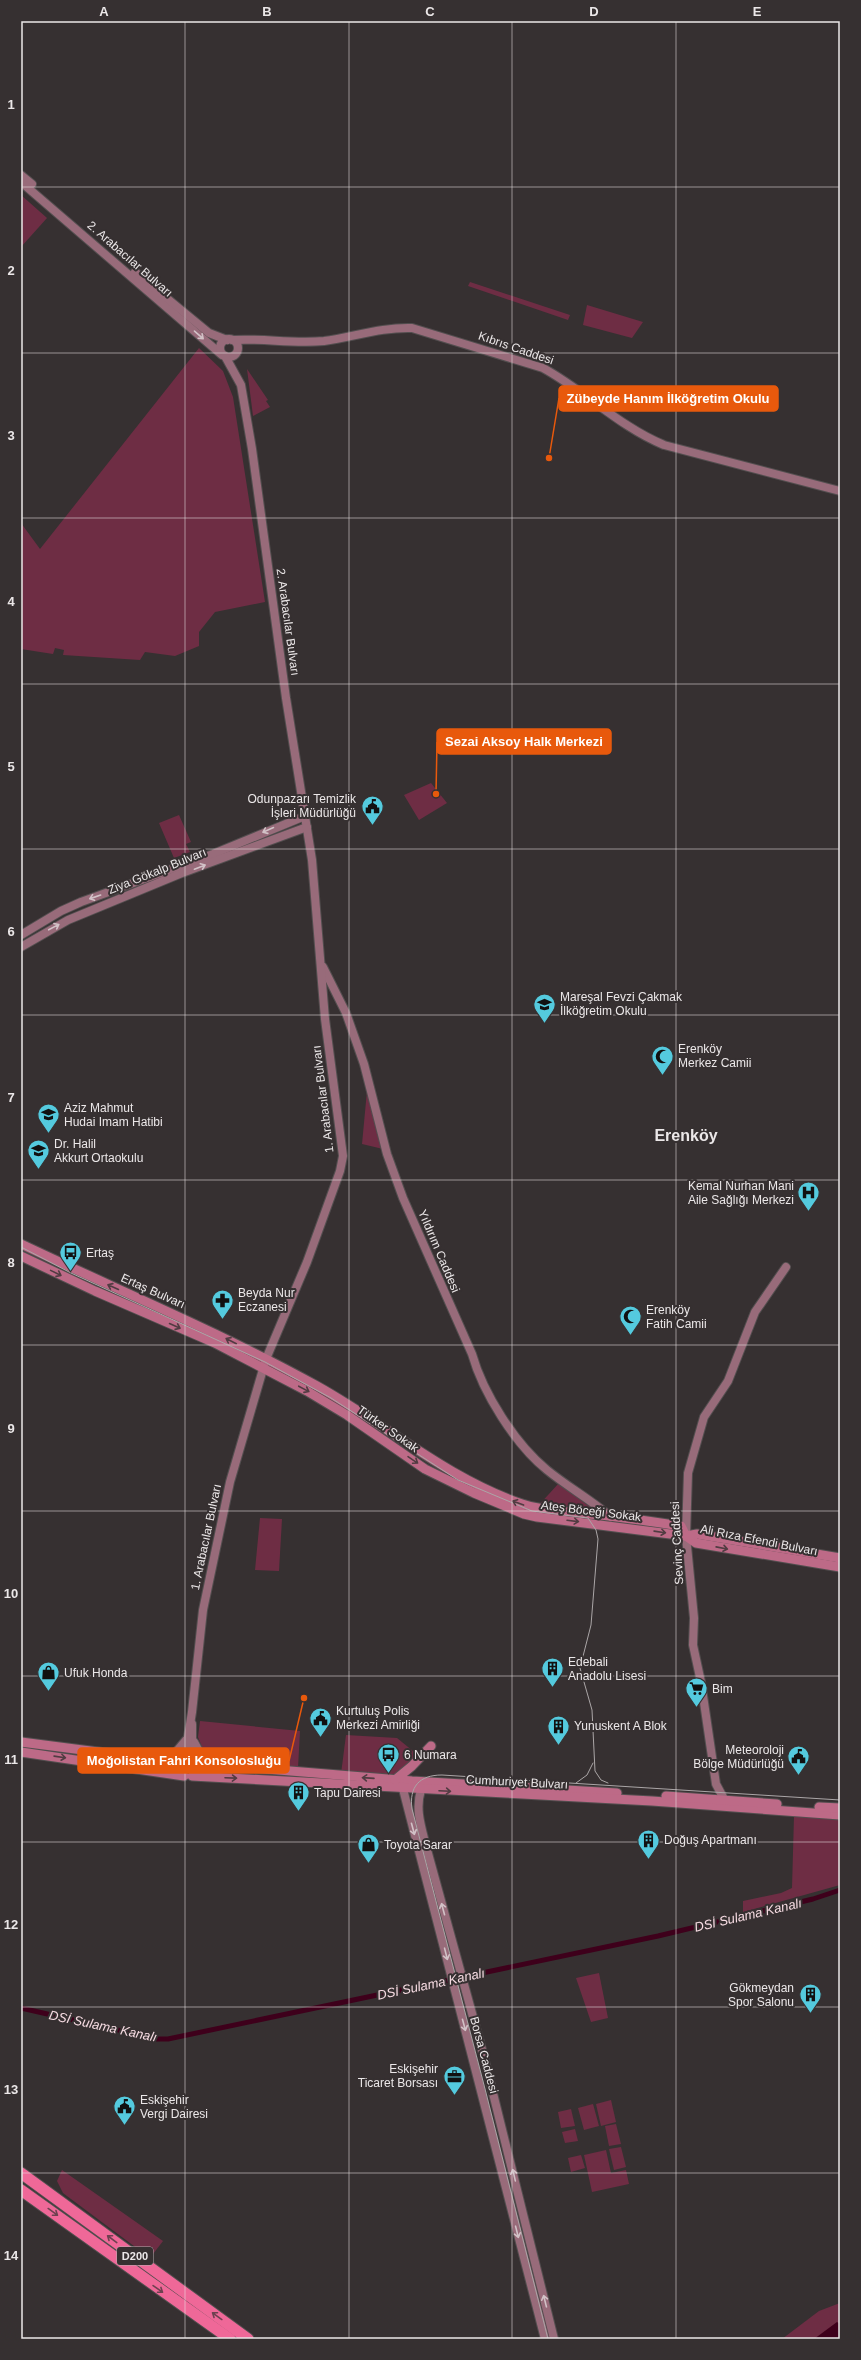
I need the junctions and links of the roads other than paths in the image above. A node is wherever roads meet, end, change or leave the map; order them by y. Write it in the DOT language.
graph roads {
  1 [pos="21,175"];
  2 [pos="21,182"];
  3 [pos="229,340"];
  4 [pos="224,355"];
  5 [pos="840,491"];
  6 [pos="305,816"];
  7 [pos="307,827"];
  8 [pos="315,895"];
  9 [pos="21,935"];
  10 [pos="21,947"];
  11 [pos="319,959"];
  12 [pos="21,1244"];
  13 [pos="21,1256"];
  14 [pos="786,1267"];
  15 [pos="267,1365"];
  16 [pos="458,1476"];
  17 [pos="495,1502"];
  18 [pos="602,1509"];
  19 [pos="612,1517"];
  20 [pos="630,1518"];
  21 [pos="635,1529"];
  22 [pos="686,1536"];
  23 [pos="840,1558"];
  24 [pos="840,1567"];
  25 [pos="190,1739"];
  26 [pos="21,1742"];
  27 [pos="431,1746"];
  28 [pos="21,1752"];
  29 [pos="158,1760"];
  30 [pos="188,1763"];
  31 [pos="218,1766"];
  32 [pos="188,1776"];
  33 [pos="395,1780"];
  34 [pos="412,1781"];
  35 [pos="403,1789"];
  36 [pos="422,1790"];
  37 [pos="724,1799"];
  38 [pos="737,1808"];
  39 [pos="840,1808"];
  40 [pos="840,1815"];
  41 [pos="21,2173"];
  42 [pos="21,2190"];
  43 [pos="230,2339"];
  44 [pos="248,2339"];
  45 [pos="544,2339"];
  46 [pos="554,2339"];
  1 -- 3 [label="main road, 2. Arabacılar Bulvarı"];
  2 -- 4 [label="main road, 2. Arabacılar Bulvarı, one-way"];
  3 -- 4 [label="main road"];
  3 -- 4 [label="main road"];
  3 -- 5 [label="main road, Kıbrıs Caddesi"];
  4 -- 6 [label="main road, 2. Arabacılar Bulvarı"];
  6 -- 7 [label="main road, 2. Arabacılar Bulvarı"];
  6 -- 9 [label="main road, Ziya Gökalp Bulvarı, one-way"];
  7 -- 8 [label="main road, 2. Arabacılar Bulvarı"];
  10 -- 7 [label="main road, Ziya Gökalp Bulvarı, one-way"];
  8 -- 11 [label="main road, 1. Arabacılar Bulvarı"];
  11 -- 15 [label="main road, 1. Arabacılar Bulvarı"];
  11 -- 18 [label="main road, Yıldırım Caddesi"];
  15 -- 12 [label="main road, Ertaş Bulvarı, one-way"];
  13 -- 15 [label="main road, Ertaş Bulvarı, one-way"];
  14 -- 22 [label="main road, Sevinç Caddesi"];
  15 -- 16 [label="main road, Türker Sokak"];
  15 -- 17 [label="main road, Türker Sokak, one-way"];
  15 -- 25 [label="main road, 1. Arabacılar Bulvarı"];
  19 -- 16 [label="main road, Ateş Böceği Sokak, one-way"];
  17 -- 21 [label="main road, Ateş Böceği Sokak, one-way"];
  18 -- 19 [label="main road"];
  18 -- 20 [label="main road"];
  19 -- 20 [label="main road, Ateş Böceği Sokak"];
  19 -- 21 [label="main road"];
  20 -- 22 [label="main road"];
  21 -- 22 [label="main road, Ateş Böceği Sokak, one-way"];
  22 -- 23 [label="main road, Ali Rıza Efendi Bulvarı"];
  22 -- 24 [label="main road, Ali Rıza Efendi Bulvarı, one-way"];
  22 -- 37 [label="main road, Sevinç Caddesi"];
  25 -- 29 [label="main road"];
  25 -- 30 [label="main road, 1. Arabacılar Bulvarı"];
  25 -- 31 [label="main road"];
  26 -- 29 [label="main road, Cumhuriyet Bulvarı"];
  27 -- 33 [label="main road"];
  28 -- 32 [label="main road, Cumhuriyet Bulvarı, one-way"];
  29 -- 30 [label="main road, Cumhuriyet Bulvarı"];
  30 -- 31 [label="main road, Cumhuriyet Bulvarı"];
  30 -- 32 [label="main road"];
  30 -- 32 [label="main road"];
  33 -- 31 [label="main road, Cumhuriyet Bulvarı, one-way"];
  32 -- 35 [label="main road, Cumhuriyet Bulvarı, one-way"];
  33 -- 34 [label="main road, Cumhuriyet Bulvarı"];
  34 -- 35 [label="main road"];
  34 -- 37 [label="main road, Cumhuriyet Bulvarı"];
  35 -- 36 [label="main road, Cumhuriyet Bulvarı"];
  35 -- 45 [label="main road, Borsa Caddesi, one-way"];
  36 -- 38 [label="main road, Cumhuriyet Bulvarı, one-way"];
  46 -- 36 [label="main road, Borsa Caddesi, one-way"];
  37 -- 38 [label="main road, Sevinç Caddesi"];
  37 -- 39 [label="main road, Cumhuriyet Bulvarı"];
  38 -- 40 [label="main road, Cumhuriyet Bulvarı"];
  44 -- 41 [label="highway, D200, one-way"];
  42 -- 43 [label="highway, D200, one-way"];
}
